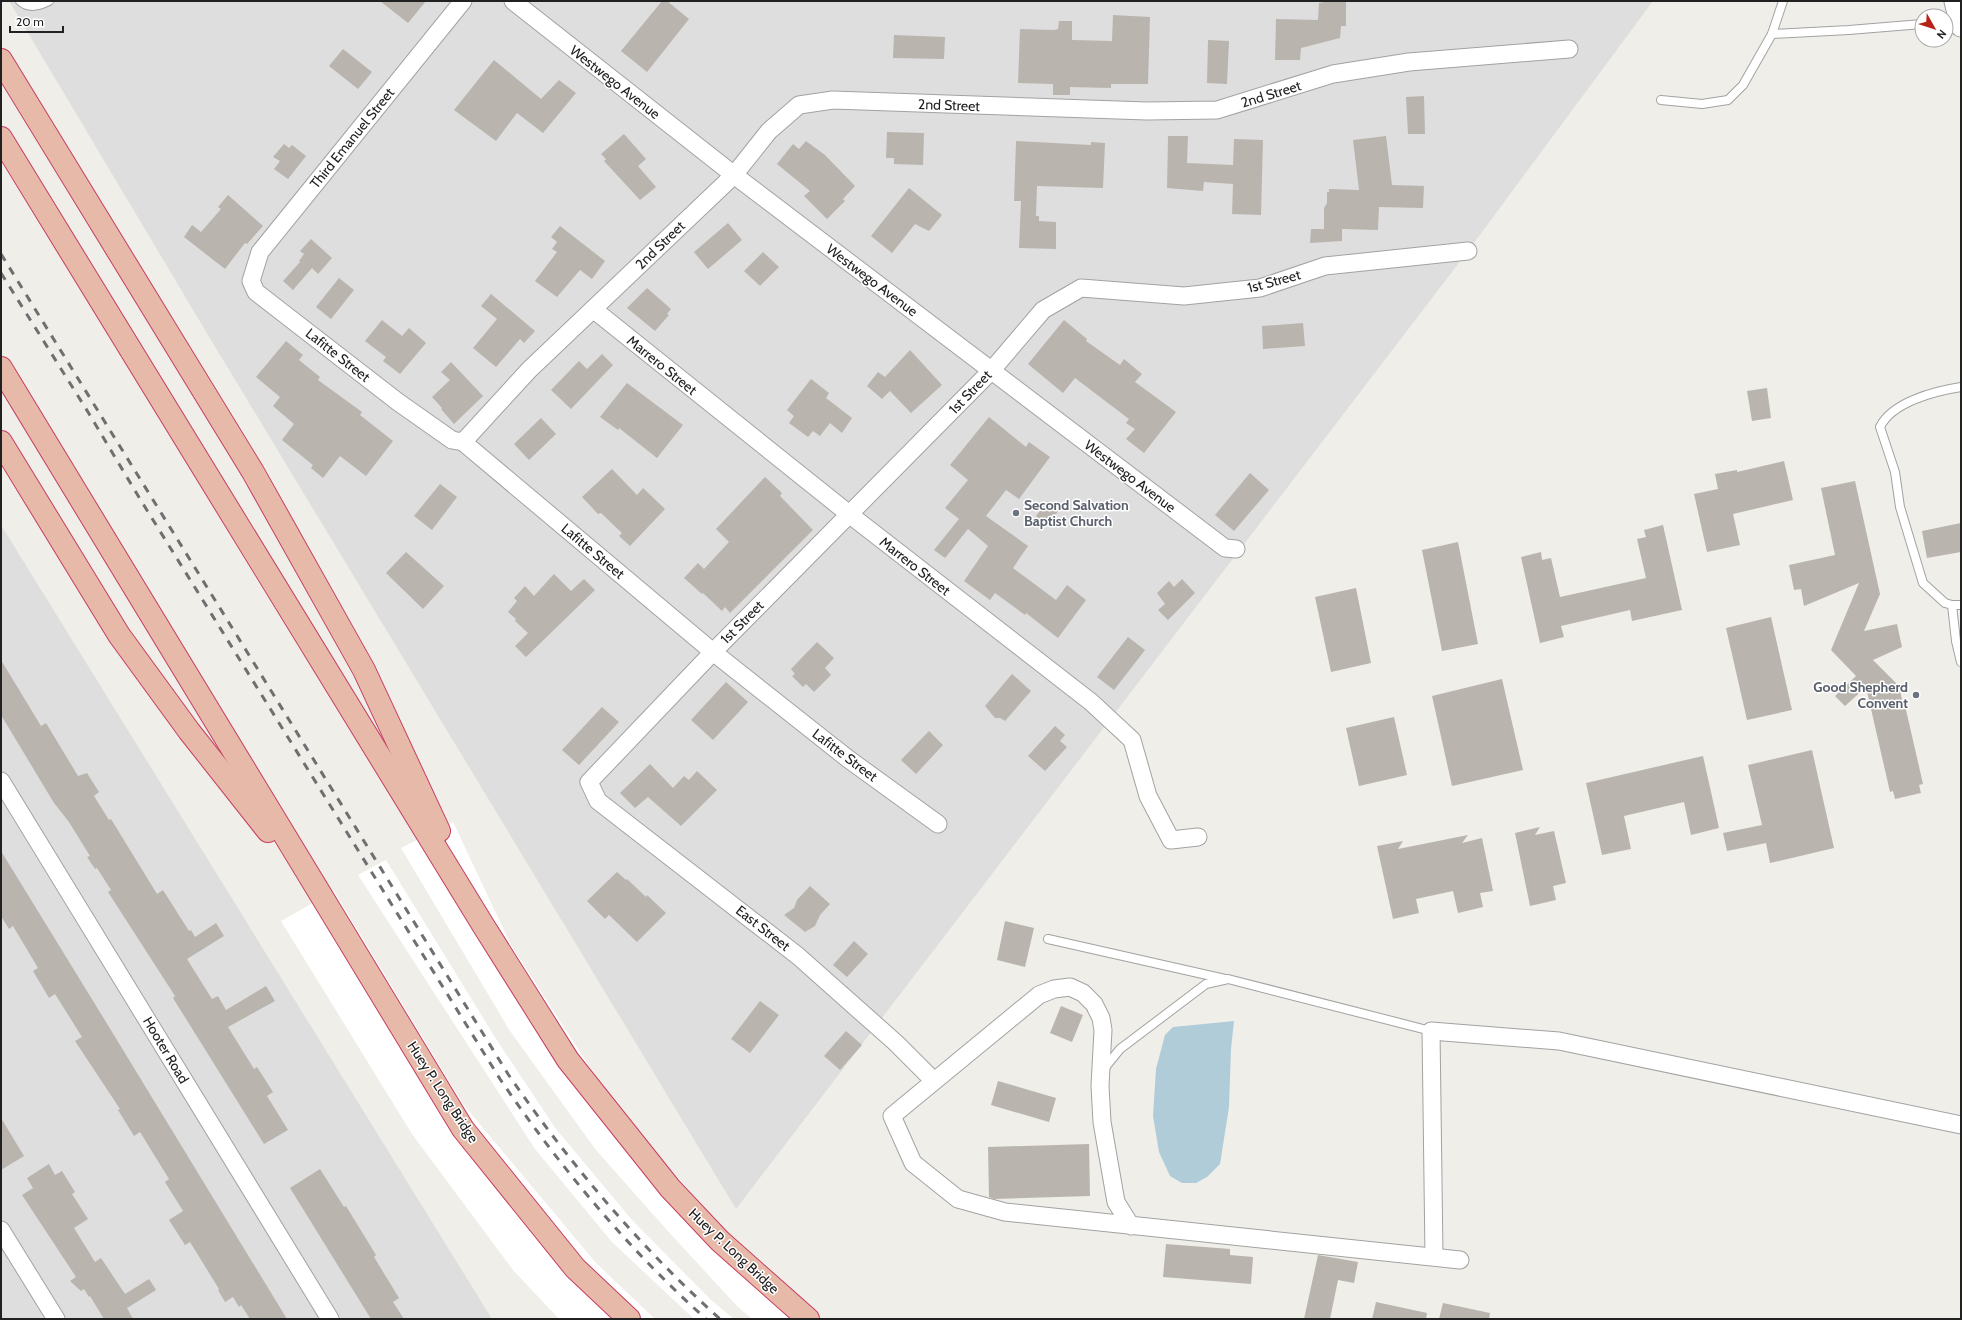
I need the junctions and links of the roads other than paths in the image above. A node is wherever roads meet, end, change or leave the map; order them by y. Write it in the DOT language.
graph roads {
  1 [pos="20,1"];
  2 [pos="49,1"];
  3 [pos="463,1"];
  4 [pos="513,1"];
  5 [pos="1783,1"];
  6 [pos="1914,25"];
  7 [pos="1772,34"];
  8 [pos="1569,49"];
  9 [pos="1,60"];
  10 [pos="1661,100"];
  11 [pos="1,138"];
  12 [pos="734,175"];
  13 [pos="1468,251"];
  14 [pos="251,281"];
  15 [pos="593,309"];
  16 [pos="1,368"];
  17 [pos="991,371"];
  18 [pos="1961,387"];
  19 [pos="1,442"];
  20 [pos="463,442"];
  21 [pos="849,514"];
  22 [pos="1236,549"];
  23 [pos="1952,605"];
  24 [pos="1961,605"];
  25 [pos="713,652"];
  26 [pos="1961,662"];
  27 [pos="1,781"];
  28 [pos="589,782"];
  29 [pos="938,824"];
  30 [pos="1198,837"];
  31 [pos="326,904"];
  32 [pos="482,925"];
  33 [pos="1048,939"];
  34 [pos="1228,979"];
  35 [pos="1431,1030"];
  36 [pos="1100,1073"];
  37 [pos="934,1081"];
  38 [pos="1961,1125"];
  39 [pos="1131,1226"];
  40 [pos="1,1230"];
  41 [pos="1434,1256"];
  42 [pos="1460,1260"];
  43 [pos="56,1319"];
  44 [pos="330,1319"];
  45 [pos="629,1319"];
  46 [pos="808,1319"];
  1 -- 2 [label="lane"];
  3 -- 14 [label="street, Third Emanuel Street"];
  4 -- 12 [label="street, Westwego Avenue"];
  5 -- 7 [label="lane"];
  6 -- 7 [label="lane"];
  7 -- 10 [label="lane"];
  8 -- 12 [label="street, 2nd Street"];
  9 -- 32 [label="highway"];
  11 -- 32 [label="highway"];
  12 -- 15 [label="street, 2nd Street"];
  12 -- 17 [label="street, Westwego Avenue"];
  13 -- 17 [label="street, 1st Street"];
  14 -- 20 [label="street, Lafitte Street"];
  15 -- 20 [label="street, 2nd Street"];
  15 -- 21 [label="street, Marrero Street"];
  16 -- 31 [label="highway"];
  17 -- 21 [label="street, 1st Street"];
  17 -- 22 [label="street, Westwego Avenue"];
  18 -- 23 [label="lane"];
  19 -- 31 [label="highway"];
  20 -- 25 [label="street, Lafitte Street"];
  21 -- 25 [label="street, 1st Street"];
  21 -- 30 [label="street, Marrero Street"];
  23 -- 24 [label="lane"];
  23 -- 26 [label="lane"];
  25 -- 28 [label="street, 1st Street"];
  25 -- 29 [label="street, Lafitte Street"];
  27 -- 44 [label="street, Hooter Road"];
  28 -- 37 [label="street, East Street"];
  31 -- 45 [label="highway, Huey P. Long Bridge"];
  32 -- 46 [label="highway, Huey P. Long Bridge"];
  33 -- 34 [label="lane"];
  34 -- 35 [label="lane"];
  34 -- 36 [label="lane"];
  35 -- 38 [label="street"];
  35 -- 41 [label="street"];
  36 -- 37 [label="street"];
  36 -- 39 [label="street"];
  37 -- 39 [label="street"];
  39 -- 41 [label="street"];
  40 -- 43 [label="street"];
  41 -- 42 [label="street"];
}
